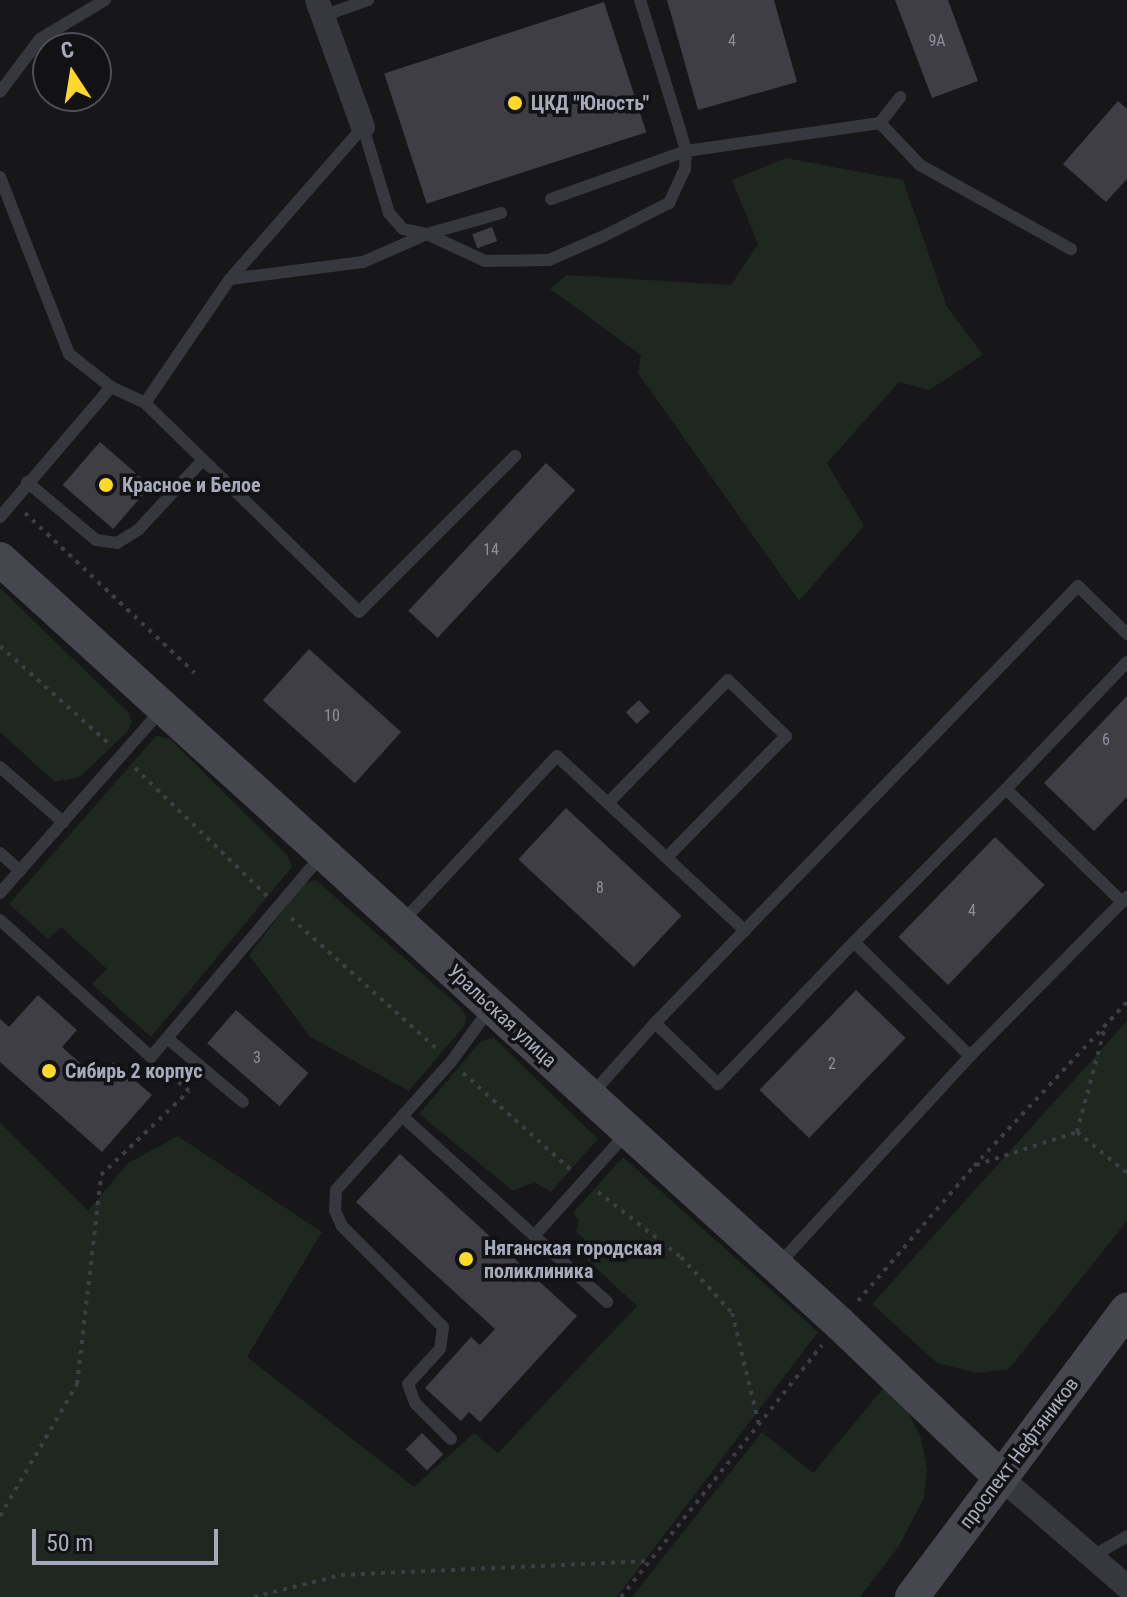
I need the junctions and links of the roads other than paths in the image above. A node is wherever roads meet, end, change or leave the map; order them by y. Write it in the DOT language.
graph roads {
  1 [pos="105,0"];
  2 [pos="368,0"];
  3 [pos="640,0"];
  4 [pos="320,8"];
  5 [pos="0,92"];
  6 [pos="900,97"];
  7 [pos="880,123"];
  8 [pos="363,127"];
  9 [pos="686,151"];
  10 [pos="0,177"];
  11 [pos="551,199"];
  12 [pos="501,213"];
  13 [pos="427,234"];
  14 [pos="1071,249"];
  15 [pos="230,279"];
  16 [pos="111,387"];
  17 [pos="145,403"];
  18 [pos="515,456"];
  19 [pos="203,460"];
  20 [pos="27,482"];
  21 [pos="0,517"];
  22 [pos="0,559"];
  23 [pos="1127,634"];
  24 [pos="1127,662"];
  25 [pos="164,707"];
  26 [pos="0,767"];
  27 [pos="1006,789"];
  28 [pos="608,803"];
  29 [pos="63,822"];
  30 [pos="0,853"];
  31 [pos="323,853"];
  32 [pos="667,857"];
  33 [pos="20,871"];
  34 [pos="0,893"];
  35 [pos="1125,899"];
  36 [pos="0,920"];
  37 [pos="401,923"];
  38 [pos="745,931"];
  39 [pos="854,942"];
  40 [pos="492,1006"];
  41 [pos="655,1023"];
  42 [pos="167,1038"];
  43 [pos="970,1056"];
  44 [pos="589,1097"];
  45 [pos="243,1102"];
  46 [pos="402,1116"];
  47 [pos="628,1132"];
  48 [pos="534,1236"];
  49 [pos="777,1266"];
  50 [pos="607,1302"];
  51 [pos="1127,1310"];
  52 [pos="451,1439"];
  53 [pos="1000,1477"];
  54 [pos="1127,1536"];
  55 [pos="1093,1556"];
  56 [pos="1127,1587"];
  57 [pos="912,1597"];
  1 -- 5 [label="lane"];
  2 -- 4 [label="lane"];
  3 -- 9 [label="lane"];
  4 -- 8 [label="street"];
  6 -- 7 [label="lane"];
  7 -- 9 [label="lane"];
  7 -- 14 [label="lane"];
  8 -- 13 [label="lane"];
  8 -- 15 [label="lane"];
  9 -- 11 [label="lane"];
  9 -- 13 [label="lane"];
  10 -- 16 [label="lane"];
  12 -- 13 [label="lane"];
  13 -- 15 [label="lane"];
  15 -- 17 [label="lane"];
  16 -- 17 [label="lane"];
  16 -- 20 [label="lane"];
  17 -- 19 [label="lane"];
  18 -- 19 [label="lane"];
  19 -- 20 [label="lane"];
  20 -- 21 [label="lane"];
  22 -- 25 [label="street, Уральская улица"];
  23 -- 38 [label="lane"];
  24 -- 27 [label="lane"];
  25 -- 29 [label="lane"];
  25 -- 31 [label="street, Уральская улица"];
  26 -- 29 [label="lane"];
  27 -- 35 [label="lane"];
  27 -- 39 [label="lane"];
  28 -- 32 [label="lane"];
  28 -- 32 [label="lane"];
  28 -- 37 [label="lane"];
  29 -- 33 [label="lane"];
  30 -- 33 [label="lane"];
  31 -- 37 [label="street, Уральская улица"];
  31 -- 42 [label="lane"];
  32 -- 38 [label="lane"];
  33 -- 34 [label="lane"];
  35 -- 43 [label="lane"];
  36 -- 42 [label="lane"];
  37 -- 40 [label="street, Уральская улица"];
  38 -- 41 [label="lane"];
  39 -- 41 [label="lane"];
  39 -- 43 [label="lane"];
  40 -- 44 [label="street, Уральская улица"];
  40 -- 46 [label="lane"];
  41 -- 44 [label="lane"];
  42 -- 45 [label="lane"];
  43 -- 49 [label="lane"];
  44 -- 47 [label="street, Уральская улица"];
  46 -- 48 [label="lane"];
  46 -- 52 [label="lane"];
  47 -- 48 [label="lane"];
  47 -- 49 [label="street, Уральская улица"];
  48 -- 50 [label="lane"];
  49 -- 53 [label="street, Уральская улица"];
  51 -- 53 [label="street, проспект Нефтяников"];
  53 -- 55 [label="street"];
  53 -- 57 [label="street, проспект Нефтяников"];
  54 -- 55 [label="lane"];
  55 -- 56 [label="street"];
}
